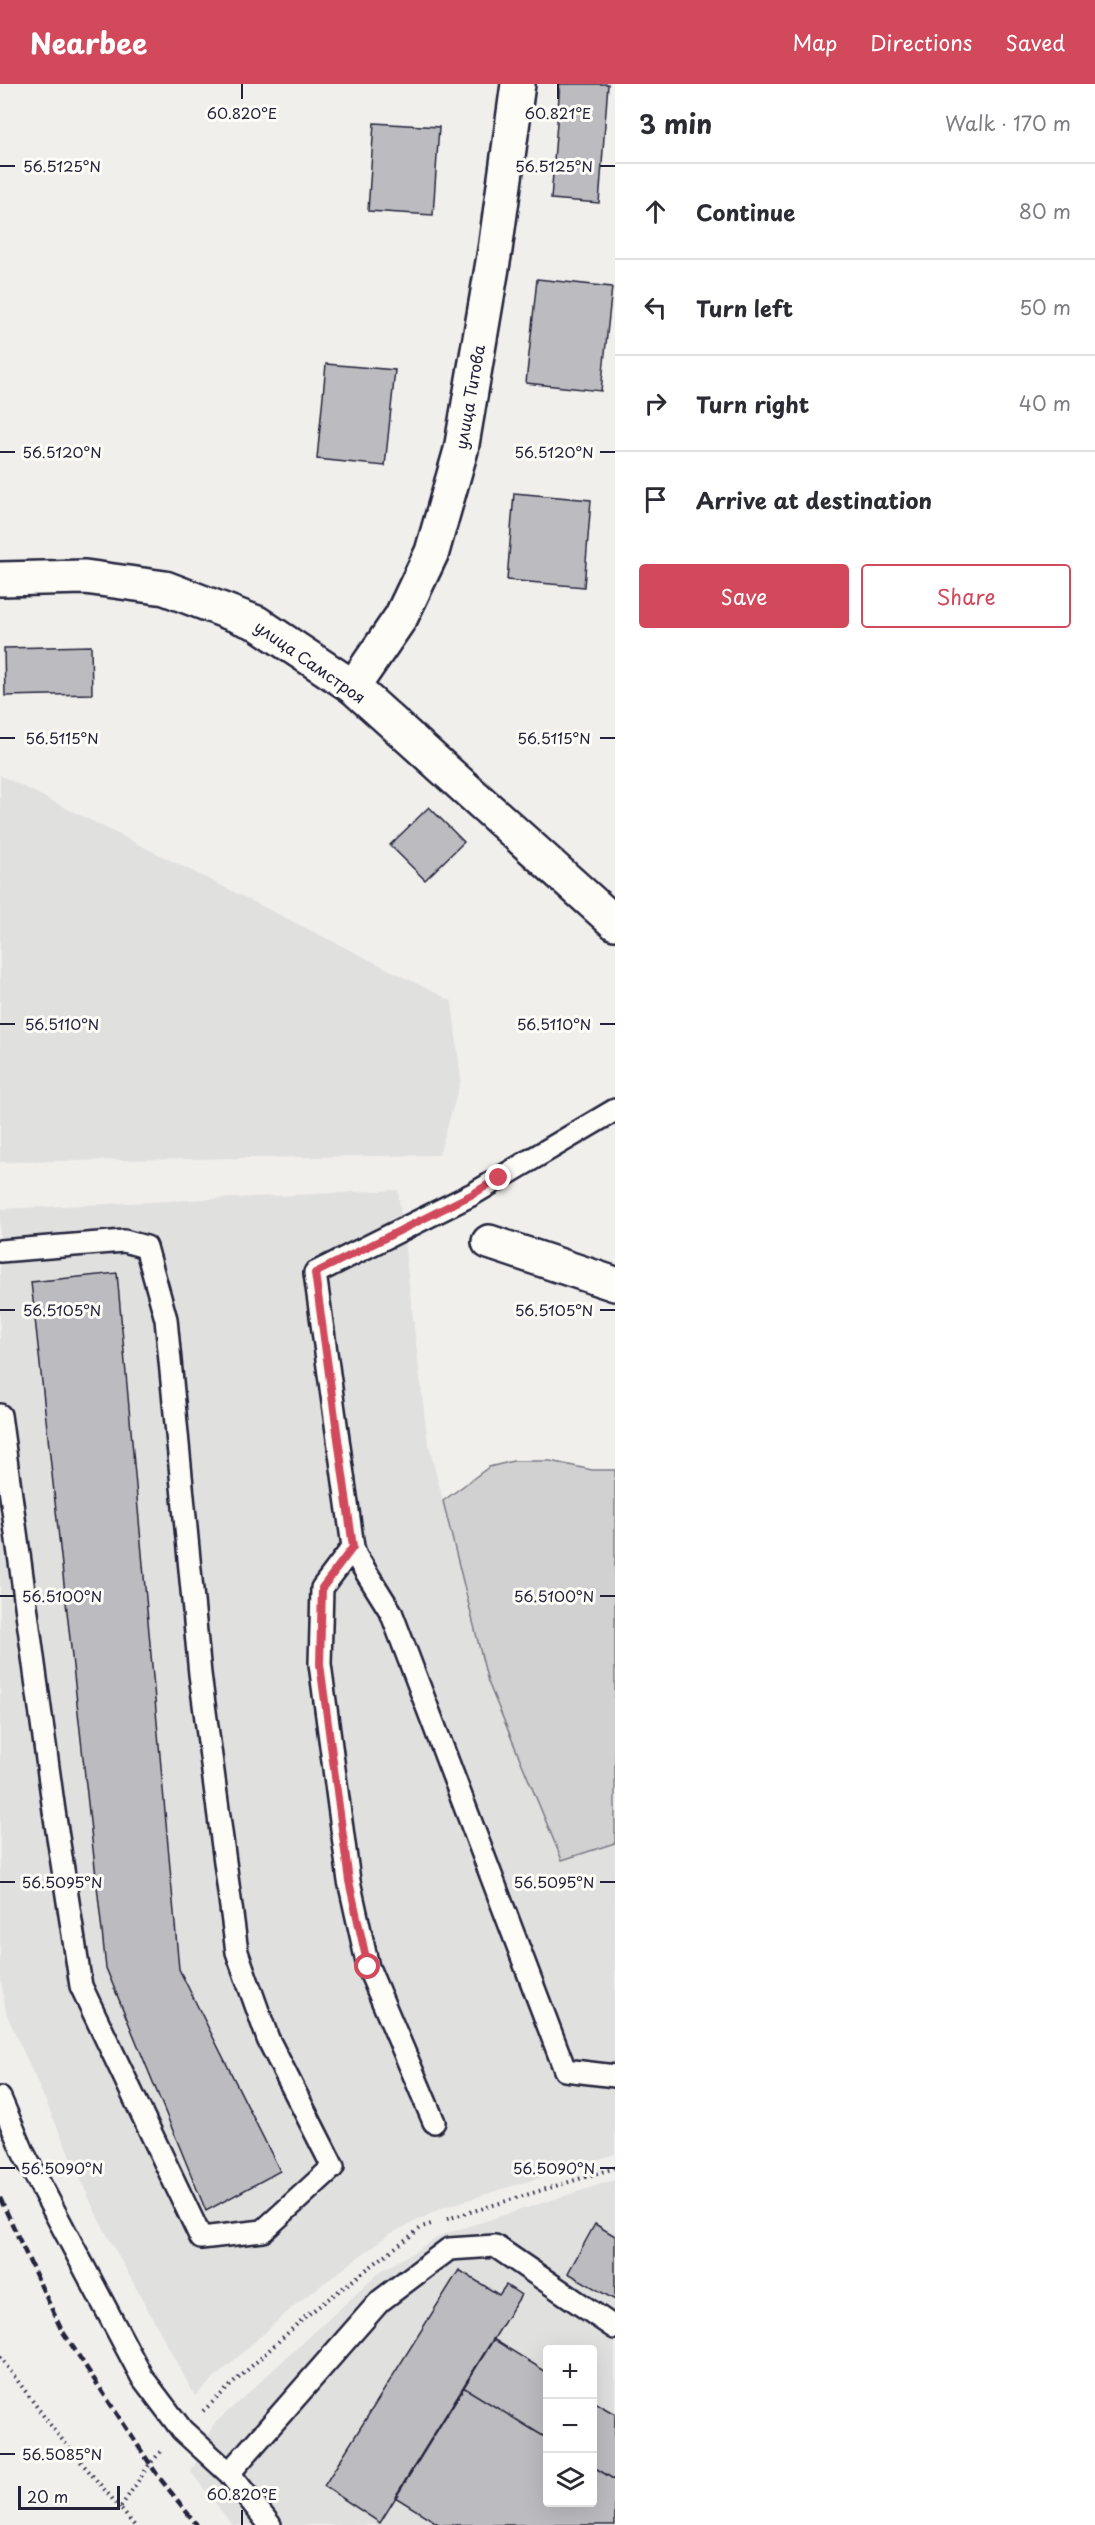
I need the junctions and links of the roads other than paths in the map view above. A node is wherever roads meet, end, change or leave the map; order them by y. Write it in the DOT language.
graph roads {
  1 [pos="518,84"];
  2 [pos="0,579"];
  3 [pos="353,687"];
  4 [pos="615,923"];
  5 [pos="615,1110"];
  6 [pos="489,1242"];
  7 [pos="0,1251"];
  8 [pos="615,1284"];
  9 [pos="0,1415"];
  10 [pos="353,1547"];
  11 [pos="615,2076"];
  12 [pos="0,2098"];
  13 [pos="434,2121"];
  14 [pos="615,2328"];
  15 [pos="229,2473"];
  16 [pos="270,2525"];
  1 -- 3 [label="street, улица Титова"];
  2 -- 3 [label="street, улица Самстроя"];
  3 -- 4 [label="street, улица Самстроя"];
  5 -- 10 [label="lane"];
  6 -- 8 [label="street"];
  7 -- 9 [label="lane"];
  10 -- 11 [label="lane"];
  10 -- 13 [label="lane"];
  12 -- 15 [label="lane"];
  14 -- 15 [label="lane"];
  15 -- 16 [label="lane"];
}
